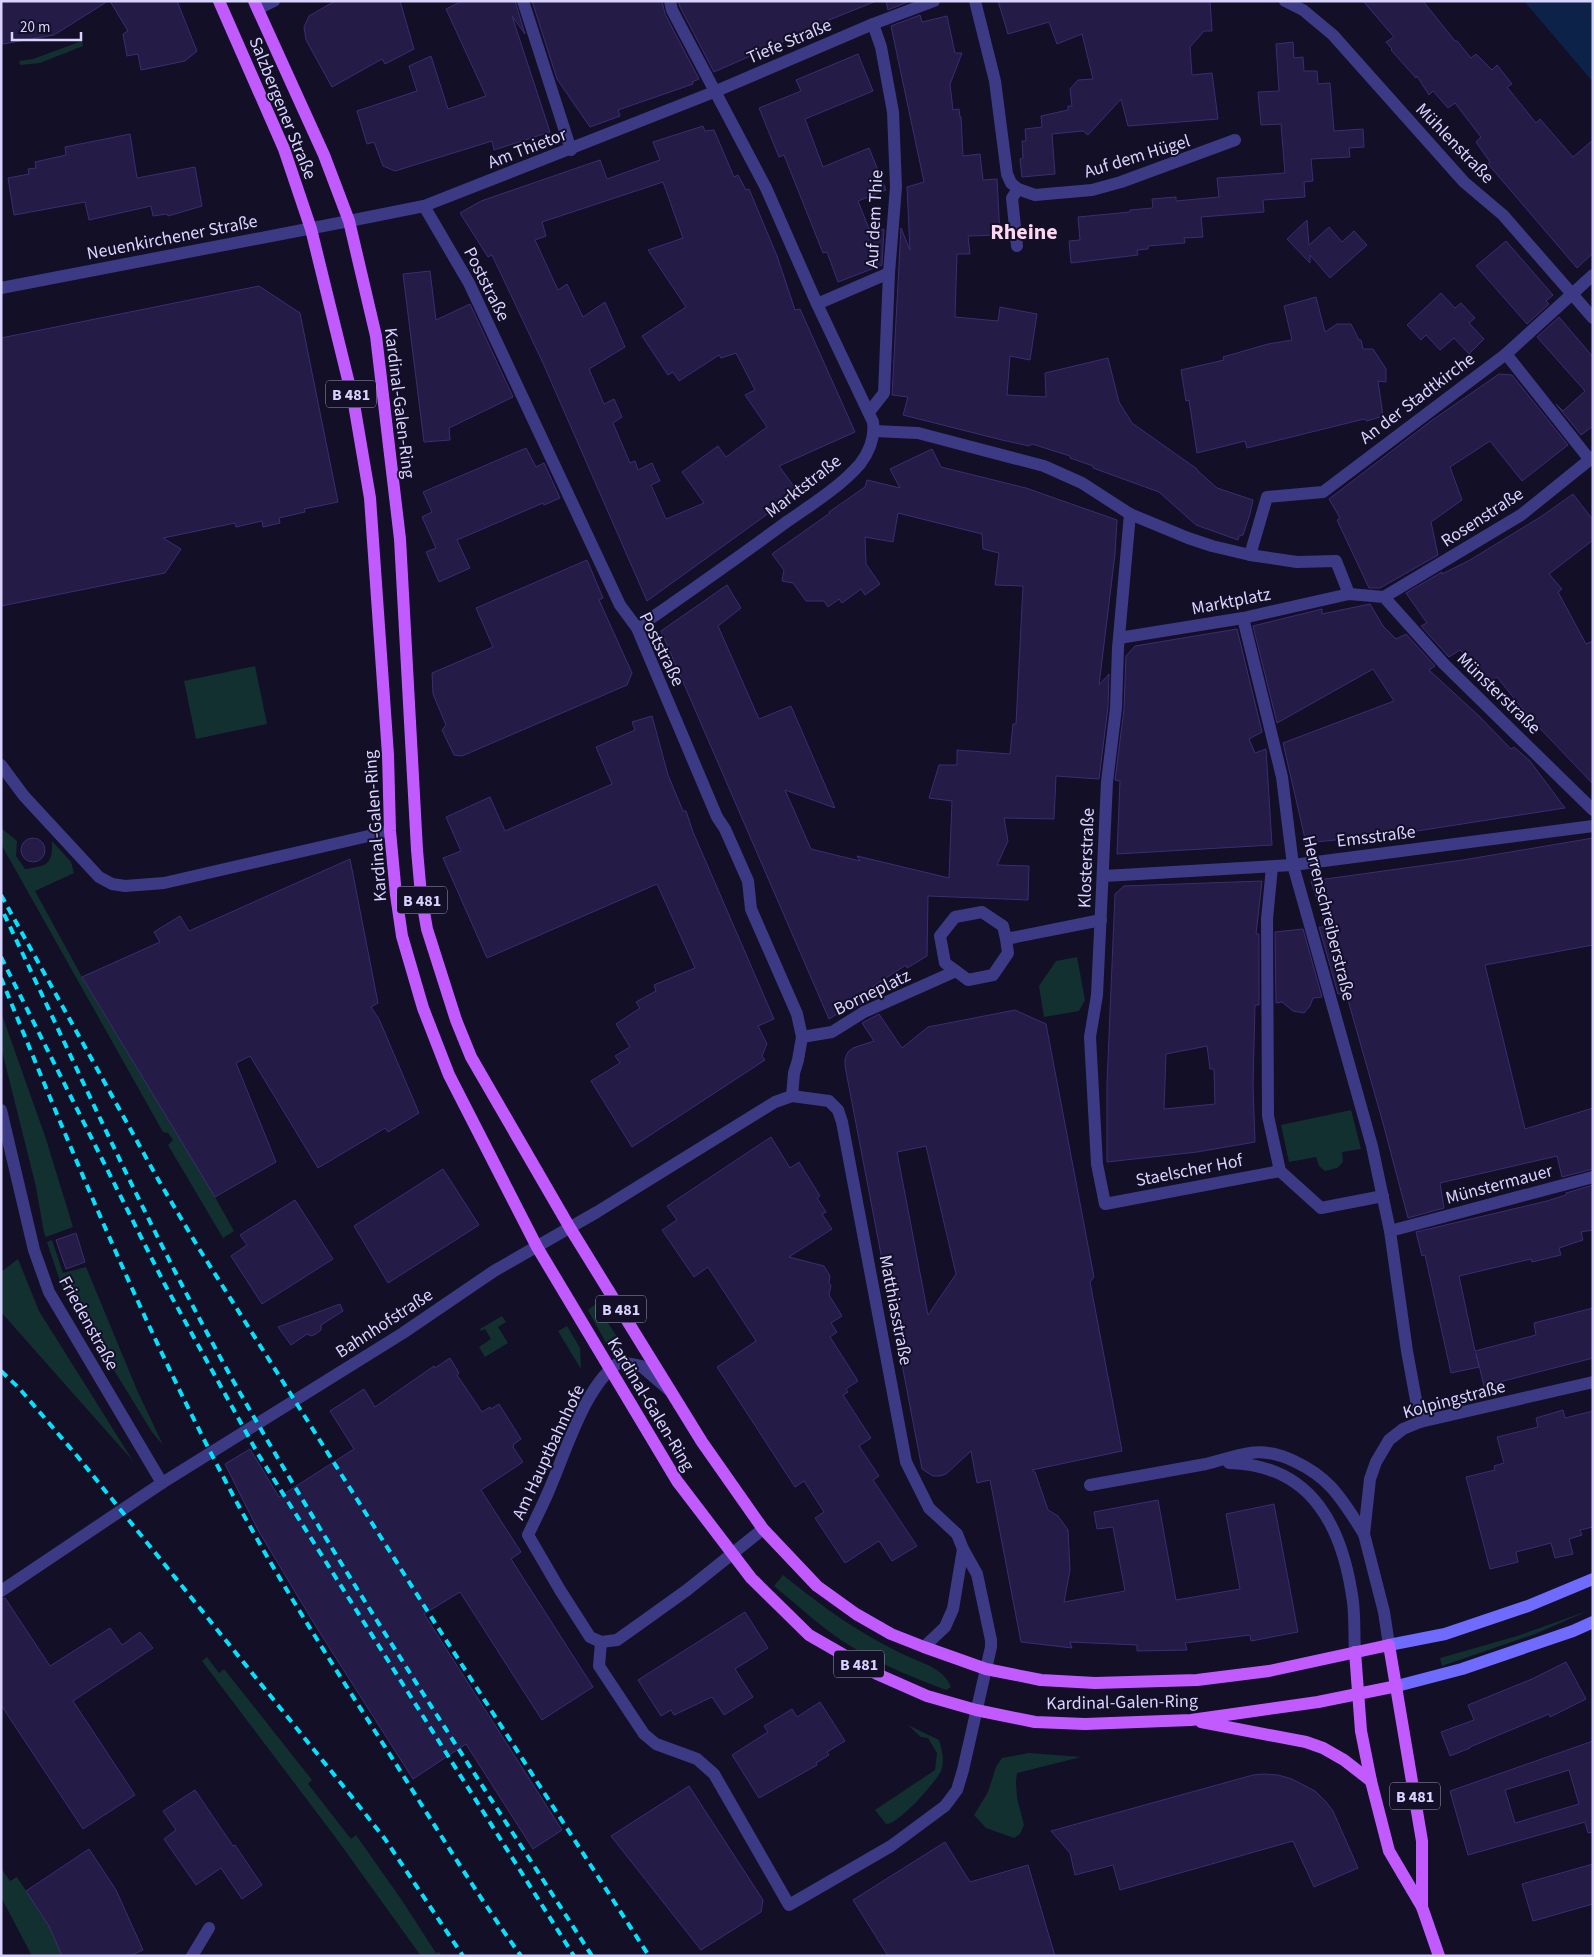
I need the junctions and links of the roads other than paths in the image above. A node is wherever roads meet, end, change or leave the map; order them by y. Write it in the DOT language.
graph roads {
  1 [pos="219,1"];
  2 [pos="274,1"];
  3 [pos="523,1"];
  4 [pos="670,1"];
  5 [pos="934,1"];
  6 [pos="975,1"];
  7 [pos="1285,1"];
  8 [pos="256,5"];
  9 [pos="872,24"];
  10 [pos="714,92"];
  11 [pos="1235,140"];
  12 [pos="571,150"];
  13 [pos="1018,189"];
  14 [pos="424,206"];
  15 [pos="349,222"];
  16 [pos="311,229"];
  17 [pos="1017,246"];
  18 [pos="889,273"];
  19 [pos="1593,275"];
  20 [pos="1,288"];
  21 [pos="1573,293"];
  22 [pos="817,304"];
  23 [pos="1593,318"];
  24 [pos="1506,354"];
  25 [pos="868,412"];
  26 [pos="874,431"];
  27 [pos="1592,460"];
  28 [pos="1130,514"];
  29 [pos="1250,555"];
  30 [pos="1349,594"];
  31 [pos="1384,597"];
  32 [pos="1243,618"];
  33 [pos="637,628"];
  34 [pos="1119,638"];
  35 [pos="1,765"];
  36 [pos="1593,810"];
  37 [pos="1593,826"];
  38 [pos="390,831"];
  39 [pos="1293,865"];
  40 [pos="1272,866"];
  41 [pos="1104,876"];
  42 [pos="1101,920"];
  43 [pos="1006,939"];
  44 [pos="956,972"];
  45 [pos="802,1037"];
  46 [pos="792,1096"];
  47 [pos="1,1110"];
  48 [pos="1280,1170"];
  49 [pos="1593,1177"];
  50 [pos="1383,1196"];
  51 [pos="1105,1204"];
  52 [pos="570,1228"];
  53 [pos="1390,1231"];
  54 [pos="537,1246"];
  55 [pos="609,1369"];
  56 [pos="1593,1382"];
  57 [pos="671,1392"];
  58 [pos="1420,1422"];
  59 [pos="1214,1463"];
  60 [pos="162,1483"];
  61 [pos="1090,1485"];
  62 [pos="763,1529"];
  63 [pos="1364,1534"];
  64 [pos="963,1549"];
  65 [pos="731,1555"];
  66 [pos="1593,1579"];
  67 [pos="1,1590"];
  68 [pos="1593,1622"];
  69 [pos="601,1642"];
  70 [pos="1389,1646"];
  71 [pos="924,1647"];
  72 [pos="1355,1652"];
  73 [pos="986,1669"];
  74 [pos="1397,1686"];
  75 [pos="1358,1694"];
  76 [pos="976,1710"];
  77 [pos="1191,1720"];
  78 [pos="1371,1781"];
  79 [pos="1422,1907"];
  80 [pos="209,1928"];
  81 [pos="192,1956"];
  82 [pos="1439,1956"];
  1 -- 16 [label="main road, Salzbergener Straße / B 481"];
  2 -- 8 [label="street"];
  3 -- 12 [label="street"];
  4 -- 10 [label="street"];
  5 -- 9 [label="street, Tiefe Straße"];
  6 -- 13 [label="street"];
  7 -- 21 [label="street, Mühlenstraße"];
  8 -- 15 [label="main road, Salzbergener Straße / B 481"];
  9 -- 10 [label="street, Tiefe Straße"];
  9 -- 18 [label="street, Auf dem Thie"];
  10 -- 12 [label="street, Am Thietor"];
  10 -- 22 [label="street"];
  11 -- 13 [label="street, Auf dem Hügel"];
  12 -- 14 [label="street, Am Thietor"];
  13 -- 17 [label="street"];
  14 -- 15 [label="street, Am Thietor"];
  14 -- 33 [label="street, Poststraße"];
  15 -- 16 [label="street, Neuenkirchener Straße"];
  15 -- 52 [label="main road, Kardinal-Galen-Ring / B 481"];
  16 -- 20 [label="street, Neuenkirchener Straße"];
  16 -- 38 [label="main road, Kardinal-Galen-Ring / B 481"];
  18 -- 22 [label="street"];
  18 -- 25 [label="street, Auf dem Thie"];
  19 -- 21 [label="street, An der Stadtkirche"];
  21 -- 23 [label="street, Mühlenstraße"];
  21 -- 24 [label="street, An der Stadtkirche"];
  22 -- 25 [label="street"];
  24 -- 27 [label="street"];
  24 -- 29 [label="street, An der Stadtkirche"];
  25 -- 26 [label="street"];
  26 -- 28 [label="street"];
  26 -- 33 [label="street, Marktstraße"];
  27 -- 31 [label="street, Rosenstraße"];
  28 -- 29 [label="street, Marktplatz"];
  28 -- 34 [label="street, Klosterstraße"];
  29 -- 30 [label="street, Marktplatz"];
  30 -- 31 [label="street, Marktplatz"];
  30 -- 32 [label="street, Marktplatz"];
  31 -- 36 [label="street, Münsterstraße"];
  32 -- 34 [label="street, Marktplatz"];
  32 -- 39 [label="street, Herrenschreiberstraße"];
  33 -- 45 [label="street, Poststraße"];
  34 -- 41 [label="street, Klosterstraße"];
  35 -- 38 [label="street"];
  37 -- 39 [label="street, Emsstraße"];
  38 -- 54 [label="main road, Kardinal-Galen-Ring / B 481"];
  39 -- 40 [label="street, Emsstraße"];
  39 -- 50 [label="street, Herrenschreiberstraße"];
  40 -- 41 [label="street, Emsstraße"];
  40 -- 48 [label="street"];
  41 -- 42 [label="street, Klosterstraße"];
  42 -- 43 [label="street"];
  42 -- 51 [label="street, Klosterstraße"];
  43 -- 44 [label="street"];
  43 -- 44 [label="street"];
  44 -- 45 [label="street, Borneplatz"];
  45 -- 46 [label="street, Poststraße"];
  46 -- 52 [label="street, Bahnhofstraße"];
  46 -- 64 [label="street, Matthiasstraße"];
  47 -- 60 [label="street, Friedenstraße"];
  48 -- 50 [label="street"];
  48 -- 51 [label="street, Staelscher Hof"];
  49 -- 53 [label="street, Münstermauer"];
  50 -- 53 [label="street, Herrenschreiberstraße"];
  52 -- 54 [label="street, Bahnhofstraße"];
  52 -- 57 [label="main road, Kardinal-Galen-Ring / B 481"];
  53 -- 58 [label="street, Herrenschreiberstraße"];
  54 -- 55 [label="main road, Kardinal-Galen-Ring / B 481"];
  54 -- 60 [label="street, Bahnhofstraße"];
  55 -- 57 [label="street"];
  55 -- 65 [label="main road, Kardinal-Galen-Ring / B 481"];
  55 -- 69 [label="street, Am Hauptbahnhofe"];
  56 -- 58 [label="street, Kolpingstraße"];
  57 -- 62 [label="main road, Kardinal-Galen-Ring / B 481"];
  58 -- 63 [label="street, Kolpingstraße"];
  59 -- 61 [label="street"];
  59 -- 63 [label="street"];
  59 -- 72 [label="street"];
  60 -- 67 [label="street, Bahnhofstraße"];
  62 -- 65 [label="street"];
  62 -- 71 [label="main road, Kardinal-Galen-Ring / B 481"];
  63 -- 70 [label="street, Kolpingstraße"];
  64 -- 71 [label="street"];
  64 -- 73 [label="street, Matthiasstraße"];
  65 -- 69 [label="street"];
  65 -- 76 [label="main road, Kardinal-Galen-Ring / B 481"];
  66 -- 70 [label="main road, Kardinal-Galen-Ring"];
  68 -- 74 [label="main road, Kardinal-Galen-Ring"];
  69 -- 76 [label="street, Matthiasstraße"];
  70 -- 72 [label="main road, Kardinal-Galen-Ring / B 481"];
  70 -- 74 [label="main road, B 481"];
  71 -- 73 [label="main road, Kardinal-Galen-Ring / B 481"];
  72 -- 73 [label="main road, Kardinal-Galen-Ring / B 481"];
  72 -- 75 [label="main road, B 481"];
  73 -- 76 [label="street, Matthiasstraße"];
  74 -- 75 [label="main road, Kardinal-Galen-Ring / B 481"];
  74 -- 79 [label="main road, B 481"];
  75 -- 77 [label="main road, Kardinal-Galen-Ring / B 481"];
  75 -- 78 [label="main road, B 481"];
  76 -- 77 [label="main road, Kardinal-Galen-Ring / B 481"];
  77 -- 78 [label="main road"];
  78 -- 79 [label="main road, B 481"];
  79 -- 82 [label="main road, B 481"];
  80 -- 81 [label="street"];
}
